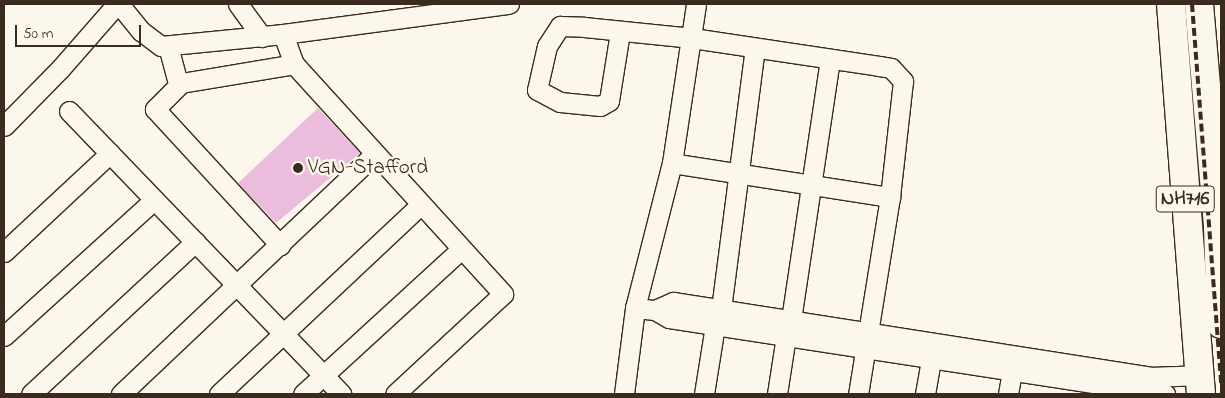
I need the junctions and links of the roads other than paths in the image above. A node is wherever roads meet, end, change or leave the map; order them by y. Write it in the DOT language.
graph roads {
  1 [pos="118,4"];
  2 [pos="238,4"];
  3 [pos="509,4"];
  4 [pos="696,4"];
  5 [pos="1171,4"];
  6 [pos="1199,4"];
  7 [pos="406,10"];
  8 [pos="620,32"];
  9 [pos="284,34"];
  10 [pos="262,36"];
  11 [pos="692,38"];
  12 [pos="168,46"];
  13 [pos="755,48"];
  14 [pos="830,59"];
  15 [pos="294,64"];
  16 [pos="181,83"];
  17 [pos="69,111"];
  18 [pos="4,126"];
  19 [pos="110,153"];
  20 [pos="375,154"];
  21 [pos="672,163"];
  22 [pos="740,174"];
  23 [pos="812,185"];
  24 [pos="890,197"];
  25 [pos="154,200"];
  26 [pos="421,204"];
  27 [pos="195,242"];
  28 [pos="280,245"];
  29 [pos="462,249"];
  30 [pos="4,252"];
  31 [pos="237,286"];
  32 [pos="635,308"];
  33 [pos="718,317"];
  34 [pos="1221,324"];
  35 [pos="788,328"];
  36 [pos="283,334"];
  37 [pos="4,336"];
  38 [pos="868,341"];
  39 [pos="930,360"];
  40 [pos="1043,368"];
  41 [pos="1012,372"];
  42 [pos="323,376"];
  43 [pos="1200,384"];
  44 [pos="31,394"];
  45 [pos="121,394"];
  46 [pos="219,394"];
  47 [pos="303,394"];
  48 [pos="341,394"];
  49 [pos="395,394"];
  50 [pos="624,394"];
  51 [pos="704,394"];
  52 [pos="777,394"];
  53 [pos="858,394"];
  54 [pos="925,394"];
  55 [pos="1008,394"];
  56 [pos="1165,394"];
  1 -- 12 [label="street"];
  1 -- 18 [label="street"];
  2 -- 10 [label="street"];
  3 -- 7 [label="street"];
  4 -- 11 [label="street"];
  5 -- 43 [label="highway, NH716"];
  6 -- 34 [label="highway, NH716"];
  7 -- 9 [label="street"];
  8 -- 8 [label="street"];
  8 -- 11 [label="street"];
  9 -- 10 [label="street"];
  9 -- 15 [label="street"];
  10 -- 12 [label="street"];
  11 -- 13 [label="street"];
  11 -- 21 [label="street"];
  12 -- 16 [label="street"];
  13 -- 14 [label="street"];
  13 -- 22 [label="street"];
  14 -- 23 [label="street"];
  14 -- 24 [label="street"];
  15 -- 16 [label="street"];
  15 -- 20 [label="street"];
  16 -- 28 [label="street"];
  17 -- 19 [label="street"];
  19 -- 25 [label="street"];
  19 -- 30 [label="street"];
  20 -- 26 [label="street"];
  20 -- 28 [label="street"];
  21 -- 22 [label="street"];
  21 -- 32 [label="street"];
  22 -- 23 [label="street"];
  22 -- 33 [label="street"];
  23 -- 24 [label="street"];
  23 -- 35 [label="street"];
  24 -- 38 [label="street"];
  25 -- 27 [label="street"];
  25 -- 37 [label="street"];
  26 -- 29 [label="street"];
  26 -- 36 [label="street"];
  27 -- 31 [label="street"];
  27 -- 44 [label="street"];
  28 -- 31 [label="street"];
  29 -- 42 [label="street"];
  29 -- 49 [label="street"];
  31 -- 36 [label="street"];
  31 -- 45 [label="street"];
  32 -- 33 [label="street"];
  32 -- 50 [label="street"];
  33 -- 35 [label="street"];
  33 -- 51 [label="street"];
  35 -- 38 [label="street"];
  35 -- 52 [label="street"];
  36 -- 42 [label="street"];
  36 -- 46 [label="street"];
  38 -- 39 [label="street"];
  38 -- 40 [label="street"];
  38 -- 53 [label="street"];
  39 -- 41 [label="street"];
  39 -- 54 [label="street"];
  40 -- 41 [label="street"];
  40 -- 43 [label="street"];
  40 -- 56 [label="street"];
  41 -- 55 [label="street"];
  42 -- 47 [label="street"];
  42 -- 48 [label="street"];
}
